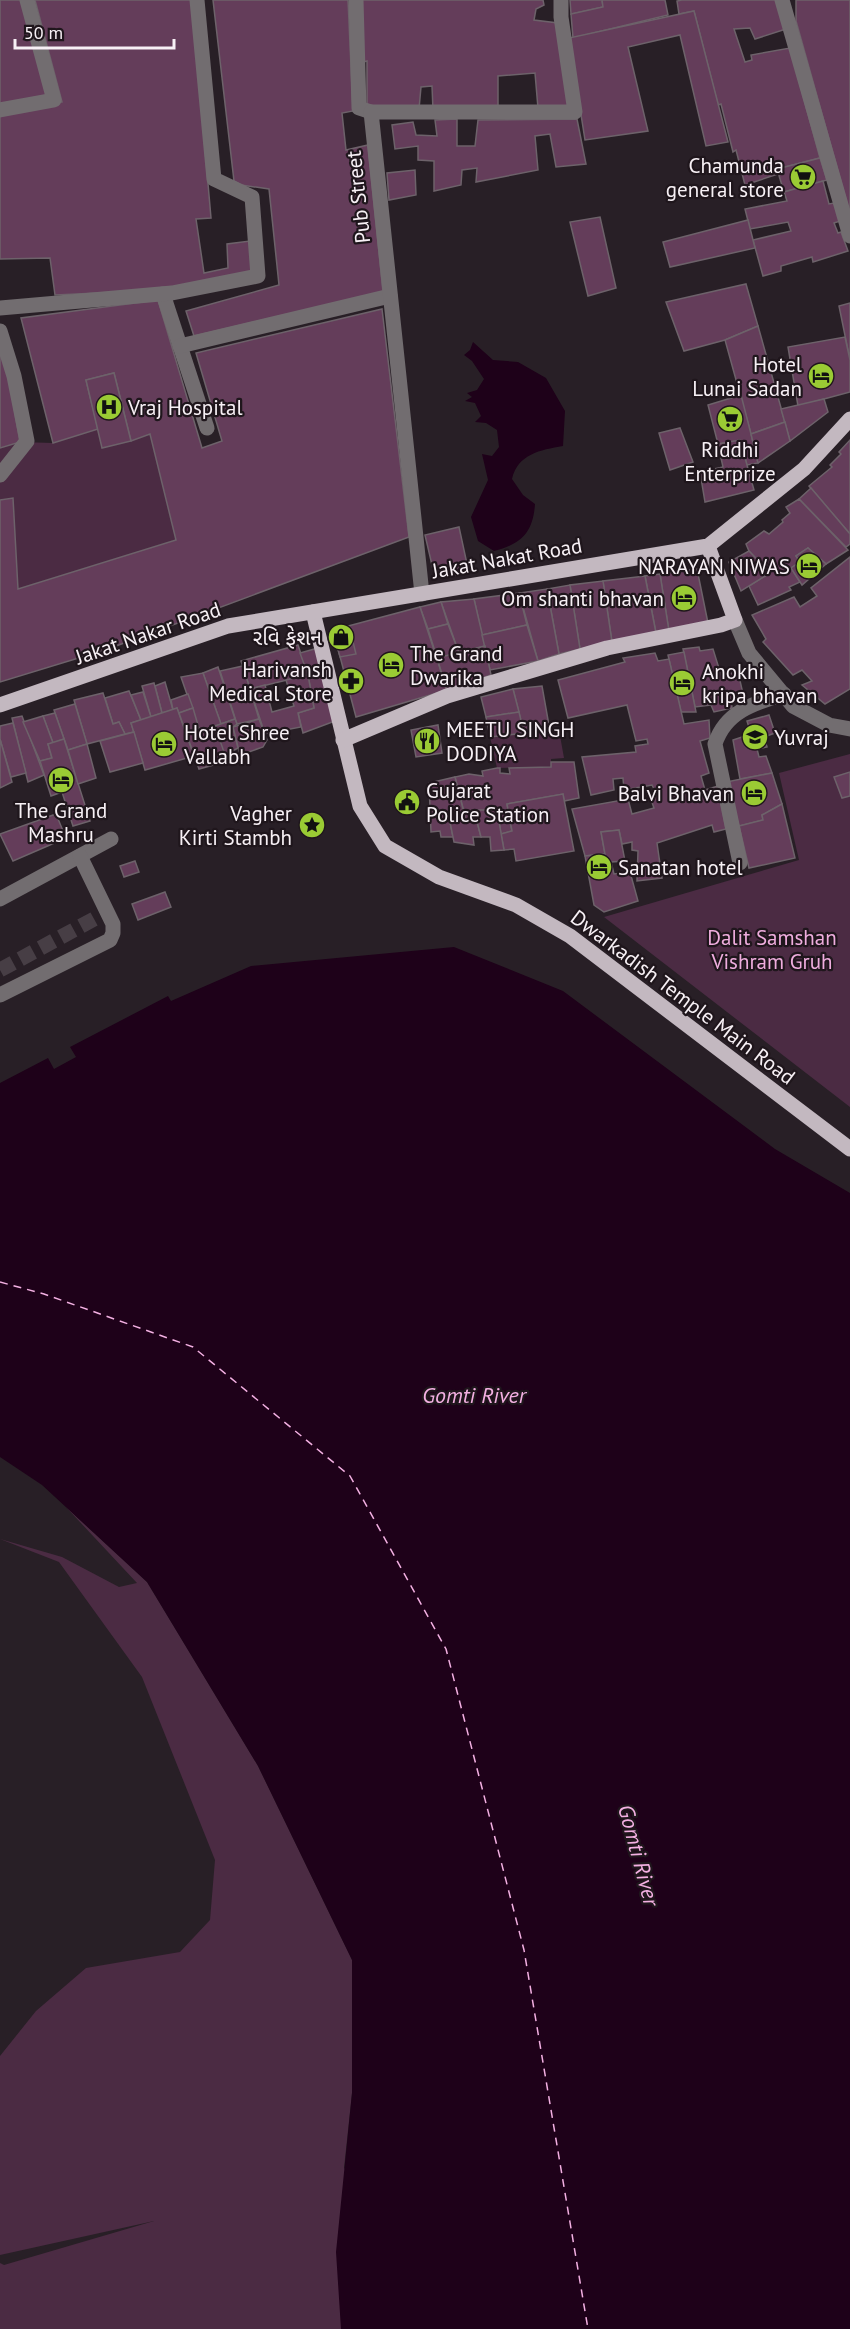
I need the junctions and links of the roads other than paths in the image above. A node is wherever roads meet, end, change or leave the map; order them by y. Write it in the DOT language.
graph roads {
  1 [pos="27,0"];
  2 [pos="196,0"];
  3 [pos="356,0"];
  4 [pos="561,0"];
  5 [pos="782,0"];
  6 [pos="0,110"];
  7 [pos="371,112"];
  8 [pos="850,236"];
  9 [pos="164,294"];
  10 [pos="390,296"];
  11 [pos="0,308"];
  12 [pos="0,331"];
  13 [pos="180,346"];
  14 [pos="850,419"];
  15 [pos="207,428"];
  16 [pos="0,475"];
  17 [pos="708,546"];
  18 [pos="422,594"];
  19 [pos="313,612"];
  20 [pos="735,620"];
  21 [pos="784,694"];
  22 [pos="0,705"];
  23 [pos="850,729"];
  24 [pos="343,740"];
  25 [pos="111,839"];
  26 [pos="80,856"];
  27 [pos="740,863"];
  28 [pos="0,899"];
  29 [pos="0,995"];
  30 [pos="850,1149"];
  1 -- 6 [label="street"];
  2 -- 9 [label="street"];
  3 -- 7 [label="street"];
  4 -- 7 [label="street"];
  5 -- 8 [label="street"];
  7 -- 10 [label="street, Pub Street"];
  9 -- 11 [label="street"];
  9 -- 13 [label="street"];
  10 -- 13 [label="street"];
  10 -- 18 [label="street, Pub Street"];
  12 -- 16 [label="street"];
  13 -- 15 [label="street"];
  14 -- 17 [label="main road"];
  17 -- 18 [label="main road, Jakat Nakat Road"];
  17 -- 20 [label="main road"];
  18 -- 19 [label="main road, Jakat Nakat Road"];
  19 -- 22 [label="main road, Jakat Nakar Road"];
  19 -- 24 [label="main road"];
  20 -- 21 [label="street"];
  20 -- 24 [label="main road"];
  21 -- 23 [label="street"];
  21 -- 27 [label="street"];
  24 -- 30 [label="main road, Dwarkadish Temple Main Road"];
  25 -- 26 [label="street"];
  26 -- 28 [label="street"];
  26 -- 29 [label="street"];
}
